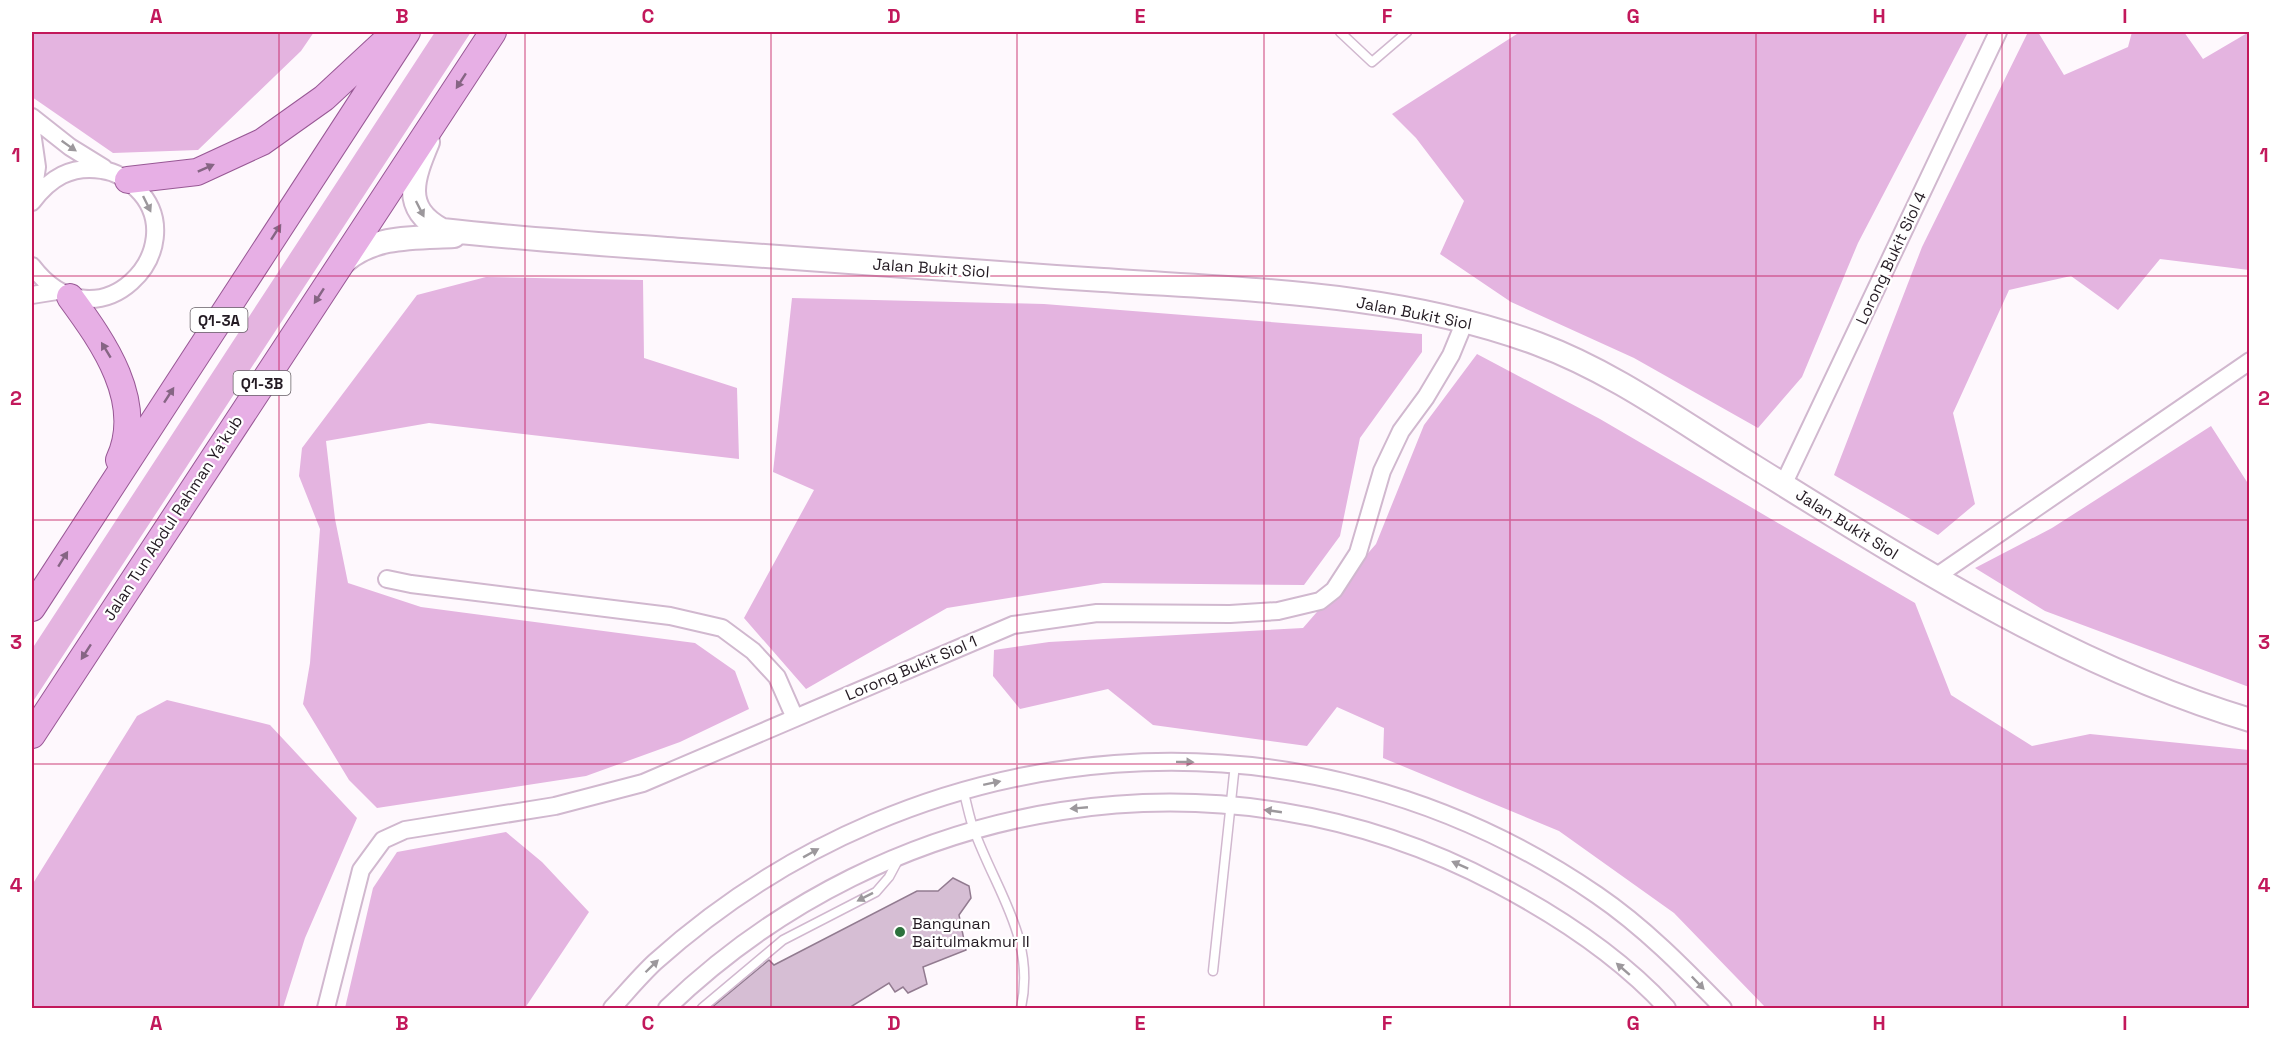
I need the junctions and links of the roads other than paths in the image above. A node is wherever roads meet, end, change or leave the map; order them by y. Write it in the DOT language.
graph roads {
  1 [pos="395,32"];
  2 [pos="407,32"];
  3 [pos="493,32"];
  4 [pos="1340,32"];
  5 [pos="1407,32"];
  6 [pos="1998,32"];
  7 [pos="439,115"];
  8 [pos="32,117"];
  9 [pos="32,132"];
  10 [pos="118,176"];
  11 [pos="32,202"];
  12 [pos="483,235"];
  13 [pos="32,266"];
  14 [pos="335,270"];
  15 [pos="64,294"];
  16 [pos="32,295"];
  17 [pos="1465,321"];
  18 [pos="2250,361"];
  19 [pos="1783,485"];
  20 [pos="98,503"];
  21 [pos="1934,578"];
  22 [pos="387,579"];
  23 [pos="32,608"];
  24 [pos="795,718"];
  25 [pos="2250,720"];
  26 [pos="32,735"];
  27 [pos="1235,764"];
  28 [pos="963,789"];
  29 [pos="1231,804"];
  30 [pos="973,829"];
  31 [pos="901,854"];
  32 [pos="1213,971"];
  33 [pos="326,1008"];
  34 [pos="612,1008"];
  35 [pos="667,1008"];
  36 [pos="702,1008"];
  37 [pos="1021,1008"];
  38 [pos="1667,1008"];
  39 [pos="1723,1008"];
  10 -- 1 [label="main road, one-way"];
  20 -- 2 [label="main road, Q1-3A, one-way"];
  3 -- 7 [label="main road, Jalan Tun Abdul Rahman Ya'kub / Q1-3B, one-way"];
  4 -- 5 [label="lane"];
  6 -- 19 [label="street, Lorong Bukit Siol 4"];
  7 -- 12 [label="street, one-way"];
  7 -- 14 [label="main road, Jalan Tun Abdul Rahman Ya'kub / Q1-3B"];
  8 -- 10 [label="street, one-way"];
  9 -- 11 [label="street"];
  10 -- 11 [label="street"];
  10 -- 15 [label="street, one-way"];
  12 -- 14 [label="street"];
  12 -- 17 [label="street, Jalan Bukit Siol"];
  13 -- 15 [label="street"];
  14 -- 26 [label="main road, Jalan Tun Abdul Rahman Ya'kub / Q1-3B, one-way"];
  15 -- 16 [label="street"];
  20 -- 15 [label="main road, one-way"];
  17 -- 19 [label="street, Jalan Bukit Siol"];
  17 -- 24 [label="street, Lorong Bukit Siol 1"];
  18 -- 21 [label="street"];
  19 -- 21 [label="street, Jalan Bukit Siol"];
  23 -- 20 [label="main road, Q1-3A, one-way"];
  21 -- 25 [label="street, Jalan Bukit Siol"];
  22 -- 24 [label="street"];
  24 -- 33 [label="street, Lorong Bukit Siol 1"];
  28 -- 27 [label="street, one-way"];
  27 -- 29 [label="lane"];
  27 -- 39 [label="street, one-way"];
  28 -- 30 [label="lane"];
  34 -- 28 [label="street, one-way"];
  29 -- 30 [label="street, one-way"];
  29 -- 32 [label="lane"];
  38 -- 29 [label="street, one-way"];
  30 -- 31 [label="street"];
  30 -- 37 [label="lane"];
  31 -- 35 [label="street"];
  31 -- 36 [label="lane, one-way"];
}
